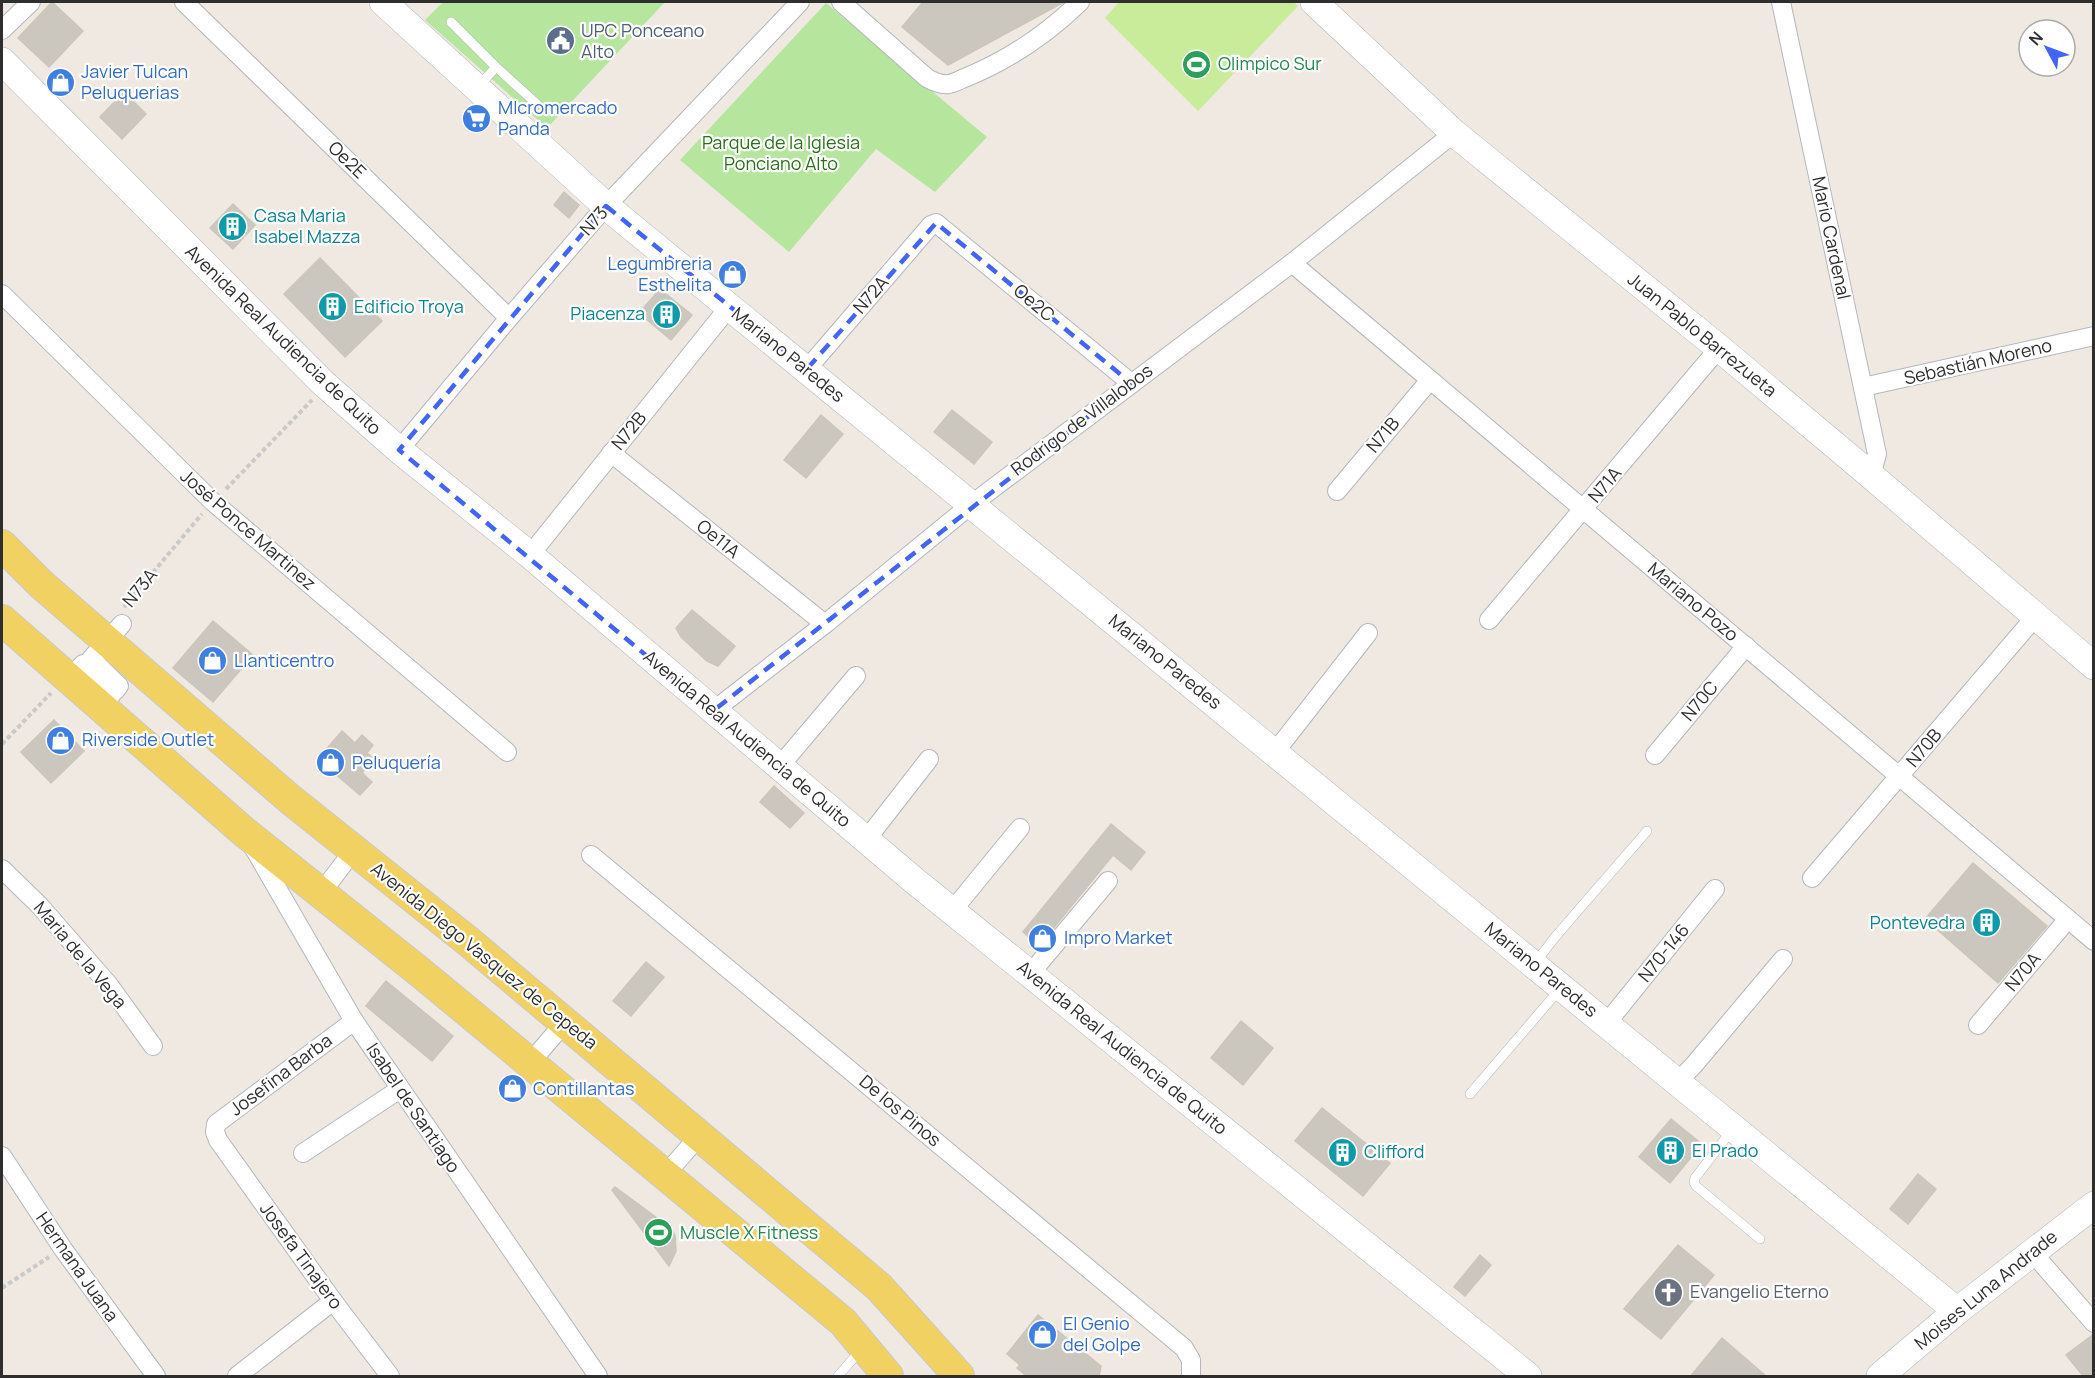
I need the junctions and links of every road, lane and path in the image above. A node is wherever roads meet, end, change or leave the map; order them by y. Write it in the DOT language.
graph roads {
  1 [pos="31,2"];
  2 [pos="184,2"];
  3 [pos="383,2"];
  4 [pos="800,2"];
  5 [pos="841,2"];
  6 [pos="1080,2"];
  7 [pos="1314,2"];
  8 [pos="1781,2"];
  9 [pos="451,22"];
  10 [pos="2,30"];
  11 [pos="2,62"];
  12 [pos="496,68"];
  13 [pos="477,88"];
  14 [pos="537,104"];
  15 [pos="1454,133"];
  16 [pos="606,206"];
  17 [pos="936,223"];
  18 [pos="1292,263"];
  19 [pos="2,294"];
  20 [pos="729,308"];
  21 [pos="509,318"];
  22 [pos="2094,336"];
  23 [pos="1719,348"];
  24 [pos="807,369"];
  25 [pos="1430,380"];
  26 [pos="1131,383"];
  27 [pos="1863,387"];
  28 [pos="309,403"];
  29 [pos="399,450"];
  30 [pos="611,453"];
  31 [pos="1868,473"];
  32 [pos="1337,491"];
  33 [pos="213,502"];
  34 [pos="972,504"];
  35 [pos="1584,510"];
  36 [pos="2,545"];
  37 [pos="530,555"];
  38 [pos="2035,617"];
  39 [pos="2,620"];
  40 [pos="1489,620"];
  41 [pos="825,624"];
  42 [pos="115,632"];
  43 [pos="1368,633"];
  44 [pos="1746,646"];
  45 [pos="2094,666"];
  46 [pos="856,676"];
  47 [pos="66,677"];
  48 [pos="713,711"];
  49 [pos="32,713"];
  50 [pos="2,744"];
  51 [pos="507,752"];
  52 [pos="1275,752"];
  53 [pos="1655,755"];
  54 [pos="929,759"];
  55 [pos="779,766"];
  56 [pos="1900,777"];
  57 [pos="1020,828"];
  58 [pos="243,831"];
  59 [pos="1647,831"];
  60 [pos="866,840"];
  61 [pos="354,850"];
  62 [pos="591,855"];
  63 [pos="2,869"];
  64 [pos="1812,878"];
  65 [pos="1108,881"];
  66 [pos="1715,889"];
  67 [pos="321,893"];
  68 [pos="952,911"];
  69 [pos="2068,919"];
  70 [pos="2094,941"];
  71 [pos="1783,959"];
  72 [pos="1534,964"];
  73 [pos="1030,974"];
  74 [pos="1561,987"];
  75 [pos="354,1021"];
  76 [pos="1609,1021"];
  77 [pos="565,1022"];
  78 [pos="1978,1025"];
  79 [pos="153,1046"];
  80 [pos="530,1063"];
  81 [pos="1677,1082"];
  82 [pos="400,1089"];
  83 [pos="1470,1094"];
  84 [pos="1733,1128"];
  85 [pos="215,1132"];
  86 [pos="700,1135"];
  87 [pos="303,1153"];
  88 [pos="2,1156"];
  89 [pos="665,1175"];
  90 [pos="2094,1205"];
  91 [pos="1760,1239"];
  92 [pos="63,1249"];
  93 [pos="2032,1252"];
  94 [pos="2,1288"];
  95 [pos="333,1301"];
  96 [pos="1957,1311"];
  97 [pos="2094,1323"];
  98 [pos="863,1347"];
  99 [pos="1887,1374"];
  100 [pos="156,1377"];
  101 [pos="237,1377"];
  102 [pos="390,1377"];
  103 [pos="598,1377"];
  104 [pos="838,1377"];
  105 [pos="888,1377"];
  106 [pos="959,1377"];
  107 [pos="1191,1377"];
  108 [pos="1528,1377"];
  1 -- 10 [label="street"];
  2 -- 21 [label="street, Oe2E"];
  3 -- 13 [label="main road, Mariano Paredes"];
  4 -- 16 [label="street, N73"];
  5 -- 6 [label="street"];
  7 -- 15 [label="main road, Juan Pablo Barrezueta"];
  8 -- 27 [label="street, Mario Cardenal"];
  9 -- 12 [label="lane"];
  11 -- 29 [label="main road, Avenida Real Audiencia de Quito"];
  12 -- 13 [label="lane"];
  12 -- 14 [label="lane"];
  13 -- 16 [label="main road, Mariano Paredes"];
  15 -- 18 [label="street, Rodrigo de Villalobos"];
  15 -- 23 [label="main road, Juan Pablo Barrezueta"];
  16 -- 20 [label="main road, Mariano Paredes"];
  16 -- 21 [label="street, N73"];
  17 -- 24 [label="street, N72A"];
  17 -- 26 [label="street, Oe2C"];
  18 -- 25 [label="street, Mariano Pozo"];
  18 -- 26 [label="street, Rodrigo de Villalobos"];
  19 -- 33 [label="street, José Ponce Martinez"];
  20 -- 24 [label="main road, Mariano Paredes"];
  20 -- 30 [label="street, N72B"];
  21 -- 29 [label="street, N73"];
  22 -- 27 [label="street, Sebastián Moreno"];
  23 -- 31 [label="main road, Juan Pablo Barrezueta"];
  23 -- 35 [label="street, N71A"];
  24 -- 34 [label="main road, Mariano Paredes"];
  25 -- 32 [label="street, N71B"];
  25 -- 35 [label="street, Mariano Pozo"];
  26 -- 34 [label="street, Rodrigo de Villalobos"];
  27 -- 31 [label="street, Mario Cardenal"];
  28 -- 33 [label="path"];
  29 -- 37 [label="main road, Avenida Real Audiencia de Quito"];
  30 -- 37 [label="street, N72B"];
  30 -- 41 [label="street, Oe11A"];
  31 -- 38 [label="main road, Juan Pablo Barrezueta"];
  33 -- 42 [label="path, N73A"];
  33 -- 51 [label="street, José Ponce Martinez"];
  34 -- 41 [label="street, Rodrigo de Villalobos"];
  34 -- 52 [label="main road, Mariano Paredes"];
  35 -- 40 [label="street, N71A"];
  35 -- 44 [label="street, Mariano Pozo"];
  36 -- 42 [label="main road, Avenida Diego Vasquez de Cepeda"];
  37 -- 48 [label="main road, Avenida Real Audiencia de Quito"];
  38 -- 45 [label="main road, Juan Pablo Barrezueta"];
  38 -- 56 [label="street, N70B"];
  39 -- 47 [label="main road"];
  41 -- 48 [label="street, Rodrigo de Villalobos"];
  42 -- 47 [label="street"];
  42 -- 61 [label="main road, Avenida Diego Vasquez de Cepeda"];
  43 -- 52 [label="street"];
  44 -- 53 [label="street, N70C"];
  44 -- 56 [label="street, Mariano Pozo"];
  46 -- 55 [label="street"];
  47 -- 58 [label="main road"];
  48 -- 55 [label="main road, Avenida Real Audiencia de Quito"];
  49 -- 50 [label="path"];
  52 -- 72 [label="main road, Mariano Paredes"];
  54 -- 60 [label="street"];
  55 -- 60 [label="main road, Avenida Real Audiencia de Quito"];
  56 -- 64 [label="street, N70B"];
  56 -- 69 [label="street, Mariano Pozo"];
  57 -- 68 [label="street"];
  58 -- 67 [label="main road"];
  58 -- 75 [label="street, Isabel de Santiago"];
  59 -- 72 [label="lane"];
  60 -- 68 [label="main road, Avenida Real Audiencia de Quito"];
  61 -- 67 [label="street"];
  61 -- 77 [label="main road, Avenida Diego Vasquez de Cepeda"];
  62 -- 107 [label="street, De los Pinos"];
  63 -- 79 [label="street, Maria de la Vega"];
  65 -- 73 [label="street"];
  66 -- 76 [label="street, N70-146"];
  67 -- 80 [label="main road"];
  68 -- 73 [label="main road, Avenida Real Audiencia de Quito"];
  69 -- 70 [label="street, Mariano Pozo"];
  69 -- 78 [label="street, N70A"];
  71 -- 81 [label="street"];
  72 -- 74 [label="main road, Mariano Paredes"];
  73 -- 108 [label="main road, Avenida Real Audiencia de Quito"];
  74 -- 76 [label="main road, Mariano Paredes"];
  74 -- 83 [label="lane"];
  75 -- 82 [label="street, Isabel de Santiago"];
  75 -- 85 [label="street, Josefina Barba"];
  76 -- 81 [label="main road, Mariano Paredes"];
  77 -- 80 [label="street"];
  77 -- 86 [label="main road, Avenida Diego Vasquez de Cepeda"];
  80 -- 89 [label="main road"];
  81 -- 84 [label="main road, Mariano Paredes"];
  82 -- 87 [label="street"];
  82 -- 103 [label="street, Isabel de Santiago"];
  84 -- 91 [label="lane"];
  84 -- 96 [label="main road, Mariano Paredes"];
  85 -- 95 [label="street, Josefa Tinajero"];
  86 -- 89 [label="street"];
  86 -- 106 [label="main road, Avenida Diego Vasquez de Cepeda"];
  88 -- 92 [label="street, Hermana Juana"];
  89 -- 98 [label="main road"];
  90 -- 93 [label="main road, Moises Luna Andrade"];
  92 -- 94 [label="path"];
  92 -- 100 [label="street, Hermana Juana"];
  93 -- 96 [label="main road, Moises Luna Andrade"];
  93 -- 97 [label="street"];
  95 -- 101 [label="street"];
  95 -- 102 [label="street, Josefa Tinajero"];
  96 -- 99 [label="main road, Moises Luna Andrade"];
  98 -- 104 [label="lane"];
  98 -- 105 [label="main road"];
}
